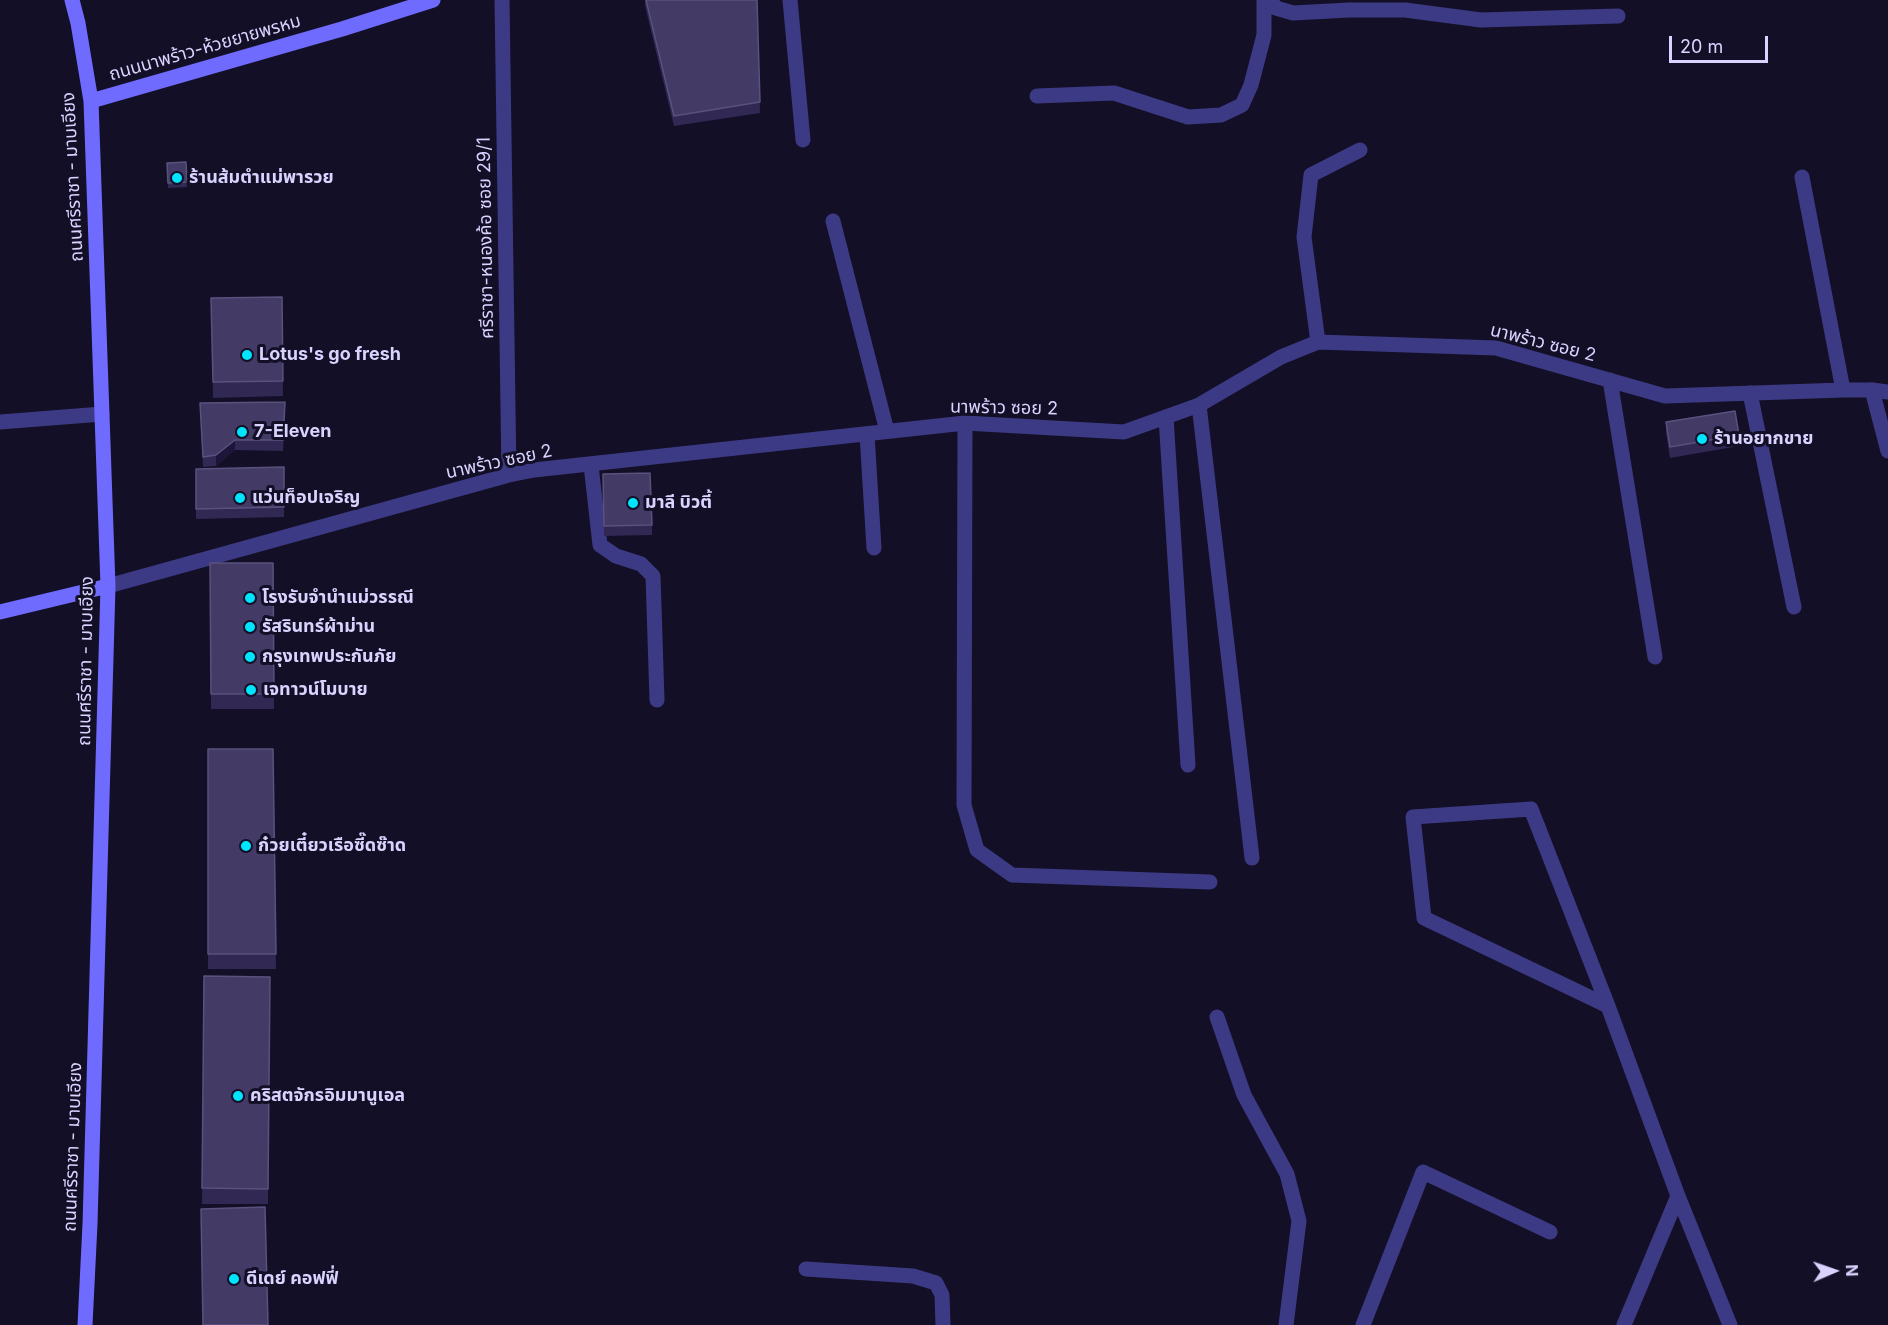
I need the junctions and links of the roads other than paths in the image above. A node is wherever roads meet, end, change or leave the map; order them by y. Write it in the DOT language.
graph roads {
  1 [pos="72,0"];
  2 [pos="433,0"];
  3 [pos="502,0"];
  4 [pos="790,0"];
  5 [pos="1264,0"];
  6 [pos="1270,0"];
  7 [pos="1618,16"];
  8 [pos="1037,96"];
  9 [pos="92,100"];
  10 [pos="803,140"];
  11 [pos="1360,150"];
  12 [pos="1802,177"];
  13 [pos="833,221"];
  14 [pos="1318,342"];
  15 [pos="1610,380"];
  16 [pos="1843,390"];
  17 [pos="1872,390"];
  18 [pos="1888,392"];
  19 [pos="1750,393"];
  20 [pos="1199,405"];
  21 [pos="102,414"];
  22 [pos="1166,417"];
  23 [pos="0,422"];
  24 [pos="965,423"];
  25 [pos="887,432"];
  26 [pos="867,434"];
  27 [pos="1888,452"];
  28 [pos="591,465"];
  29 [pos="509,475"];
  30 [pos="874,548"];
  31 [pos="108,586"];
  32 [pos="1794,607"];
  33 [pos="0,612"];
  34 [pos="1655,657"];
  35 [pos="657,700"];
  36 [pos="1188,765"];
  37 [pos="1252,858"];
  38 [pos="1210,882"];
  39 [pos="1608,1006"];
  40 [pos="1217,1017"];
  41 [pos="1678,1196"];
  42 [pos="1550,1232"];
  43 [pos="806,1269"];
  44 [pos="85,1325"];
  45 [pos="943,1325"];
  46 [pos="1286,1325"];
  47 [pos="1363,1325"];
  48 [pos="1624,1325"];
  49 [pos="1730,1325"];
  1 -- 9 [label="main road, ถนนศรีราชา - มาบเอียง"];
  2 -- 9 [label="main road, ถนนนาพร้าว-ห้วยยายพรหม"];
  3 -- 29 [label="street, ศรีราชา-หนองค้อ ซอย 29/1"];
  4 -- 10 [label="street"];
  5 -- 8 [label="street"];
  6 -- 7 [label="street"];
  9 -- 21 [label="main road, ถนนศรีราชา - มาบเอียง"];
  11 -- 14 [label="street"];
  12 -- 16 [label="street"];
  13 -- 25 [label="street"];
  14 -- 15 [label="street, นาพร้าว ซอย 2"];
  14 -- 20 [label="street, นาพร้าว ซอย 2"];
  15 -- 19 [label="street, นาพร้าว ซอย 2"];
  15 -- 34 [label="street"];
  16 -- 17 [label="street, นาพร้าว ซอย 2"];
  16 -- 19 [label="street, นาพร้าว ซอย 2"];
  17 -- 18 [label="street, นาพร้าว ซอย 2"];
  17 -- 27 [label="street"];
  19 -- 32 [label="street"];
  20 -- 22 [label="street, นาพร้าว ซอย 2"];
  20 -- 37 [label="street"];
  21 -- 23 [label="street"];
  21 -- 31 [label="main road, ถนนศรีราชา - มาบเอียง"];
  22 -- 24 [label="street, นาพร้าว ซอย 2"];
  22 -- 36 [label="street"];
  24 -- 25 [label="street, นาพร้าว ซอย 2"];
  24 -- 38 [label="street"];
  25 -- 26 [label="street, นาพร้าว ซอย 2"];
  26 -- 28 [label="street, นาพร้าว ซอย 2"];
  26 -- 30 [label="street"];
  28 -- 29 [label="street, นาพร้าว ซอย 2"];
  28 -- 35 [label="street"];
  29 -- 31 [label="street, นาพร้าว ซอย 2"];
  31 -- 33 [label="main road"];
  31 -- 44 [label="main road, ถนนศรีราชา - มาบเอียง"];
  39 -- 39 [label="street"];
  39 -- 41 [label="street"];
  40 -- 46 [label="street"];
  41 -- 48 [label="street"];
  41 -- 49 [label="street"];
  42 -- 47 [label="street"];
  43 -- 45 [label="street"];
}
